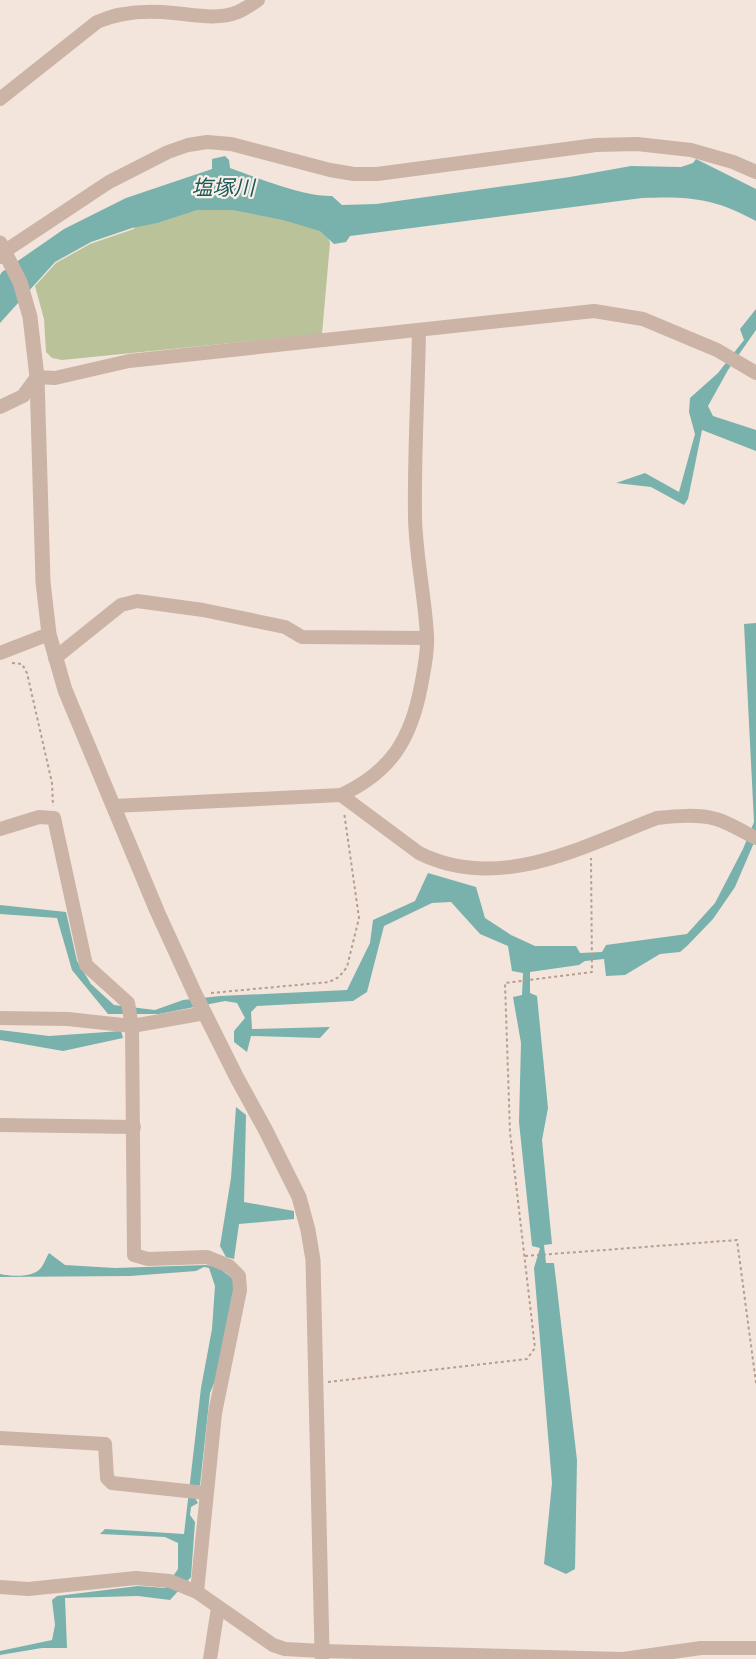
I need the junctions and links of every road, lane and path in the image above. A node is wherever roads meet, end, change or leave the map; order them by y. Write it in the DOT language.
graph roads {
  1 [pos="258,0"];
  2 [pos="0,99"];
  3 [pos="756,171"];
  4 [pos="4,253"];
  5 [pos="419,330"];
  6 [pos="756,373"];
  7 [pos="37,377"];
  8 [pos="0,407"];
  9 [pos="49,634"];
  10 [pos="427,638"];
  11 [pos="4,658"];
  12 [pos="54,658"];
  13 [pos="341,795"];
  14 [pos="114,806"];
  15 [pos="54,818"];
  16 [pos="0,828"];
  17 [pos="756,838"];
  18 [pos="591,843"];
  19 [pos="195,994"];
  20 [pos="205,1013"];
  21 [pos="0,1018"];
  22 [pos="132,1026"];
  23 [pos="0,1125"];
  24 [pos="134,1127"];
  25 [pos="524,1257"];
  26 [pos="316,1383"];
  27 [pos="756,1383"];
  28 [pos="0,1438"];
  29 [pos="206,1493"];
  30 [pos="0,1587"];
  31 [pos="197,1592"];
  32 [pos="218,1608"];
  33 [pos="756,1648"];
  34 [pos="322,1655"];
  35 [pos="210,1659"];
  1 -- 2 [label="street"];
  3 -- 4 [label="street"];
  4 -- 7 [label="street"];
  5 -- 6 [label="street"];
  5 -- 7 [label="street"];
  5 -- 10 [label="street"];
  7 -- 8 [label="street"];
  7 -- 9 [label="street"];
  9 -- 11 [label="street"];
  9 -- 12 [label="street"];
  10 -- 12 [label="street"];
  10 -- 13 [label="street"];
  11 -- 15 [label="path"];
  12 -- 14 [label="street"];
  13 -- 14 [label="street"];
  13 -- 18 [label="street"];
  13 -- 19 [label="path"];
  14 -- 19 [label="street"];
  15 -- 16 [label="street"];
  15 -- 22 [label="street"];
  17 -- 18 [label="street"];
  18 -- 25 [label="path"];
  19 -- 20 [label="street"];
  20 -- 22 [label="street"];
  20 -- 26 [label="street"];
  21 -- 22 [label="street"];
  22 -- 24 [label="street"];
  23 -- 24 [label="street"];
  24 -- 29 [label="street"];
  25 -- 26 [label="path"];
  25 -- 27 [label="path"];
  26 -- 34 [label="street"];
  28 -- 29 [label="street"];
  29 -- 31 [label="street"];
  30 -- 31 [label="street"];
  31 -- 32 [label="street"];
  32 -- 34 [label="street"];
  32 -- 35 [label="street"];
  33 -- 34 [label="street"];
}
